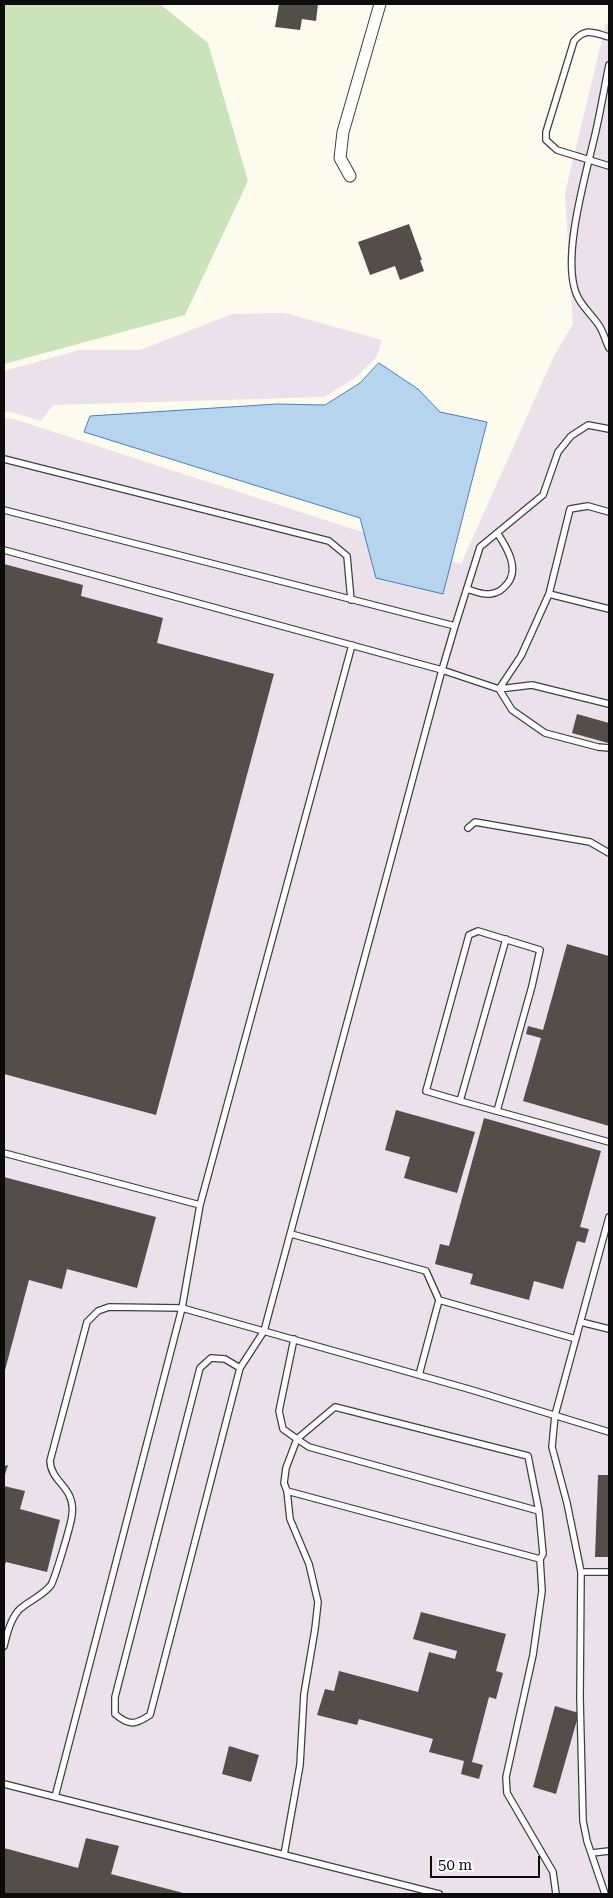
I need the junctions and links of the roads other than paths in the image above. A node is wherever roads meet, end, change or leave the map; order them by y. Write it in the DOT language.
graph roads {
  1 [pos="380,4"];
  2 [pos="609,37"];
  3 [pos="609,64"];
  4 [pos="589,160"];
  5 [pos="609,166"];
  6 [pos="350,176"];
  7 [pos="609,348"];
  8 [pos="609,430"];
  9 [pos="4,459"];
  10 [pos="4,510"];
  11 [pos="609,512"];
  12 [pos="498,534"];
  13 [pos="4,550"];
  14 [pos="467,589"];
  15 [pos="549,594"];
  16 [pos="351,600"];
  17 [pos="609,609"];
  18 [pos="455,626"];
  19 [pos="352,645"];
  20 [pos="442,670"];
  21 [pos="499,689"];
  22 [pos="609,704"];
  23 [pos="609,748"];
  24 [pos="468,828"];
  25 [pos="609,853"];
  26 [pos="506,939"];
  27 [pos="460,1101"];
  28 [pos="497,1111"];
  29 [pos="609,1142"];
  30 [pos="4,1153"];
  31 [pos="200,1205"];
  32 [pos="609,1217"];
  33 [pos="291,1234"];
  34 [pos="439,1300"];
  35 [pos="182,1308"];
  36 [pos="581,1322"];
  37 [pos="609,1330"];
  38 [pos="264,1331"];
  39 [pos="294,1339"];
  40 [pos="576,1339"];
  41 [pos="240,1368"];
  42 [pos="419,1375"];
  43 [pos="554,1415"];
  44 [pos="609,1432"];
  45 [pos="297,1439"];
  46 [pos="287,1491"];
  47 [pos="539,1511"];
  48 [pos="540,1559"];
  49 [pos="581,1572"];
  50 [pos="609,1572"];
  51 [pos="4,1646"];
  52 [pos="4,1784"];
  53 [pos="55,1797"];
  54 [pos="609,1851"];
  55 [pos="592,1853"];
  56 [pos="284,1855"];
  57 [pos="439,1894"];
  58 [pos="556,1894"];
  59 [pos="605,1894"];
  1 -- 6 [label="street"];
  2 -- 4 [label="lane"];
  3 -- 4 [label="lane"];
  4 -- 5 [label="lane"];
  4 -- 7 [label="lane"];
  8 -- 12 [label="lane"];
  9 -- 16 [label="lane"];
  10 -- 16 [label="lane"];
  11 -- 15 [label="lane"];
  12 -- 14 [label="lane"];
  12 -- 14 [label="lane"];
  13 -- 19 [label="lane"];
  14 -- 18 [label="lane"];
  15 -- 17 [label="lane"];
  15 -- 21 [label="lane"];
  16 -- 18 [label="lane"];
  18 -- 20 [label="lane"];
  19 -- 20 [label="lane"];
  19 -- 31 [label="lane"];
  20 -- 21 [label="lane"];
  20 -- 33 [label="lane"];
  21 -- 22 [label="lane"];
  21 -- 23 [label="lane"];
  24 -- 25 [label="lane"];
  26 -- 27 [label="lane"];
  26 -- 27 [label="lane"];
  26 -- 28 [label="lane"];
  27 -- 28 [label="lane"];
  28 -- 29 [label="lane"];
  30 -- 31 [label="lane"];
  31 -- 35 [label="lane"];
  32 -- 36 [label="lane"];
  33 -- 34 [label="lane"];
  33 -- 38 [label="lane"];
  34 -- 40 [label="lane"];
  34 -- 42 [label="lane"];
  35 -- 38 [label="lane"];
  35 -- 51 [label="lane"];
  35 -- 53 [label="lane"];
  36 -- 37 [label="lane"];
  36 -- 40 [label="lane"];
  38 -- 39 [label="lane"];
  38 -- 41 [label="lane"];
  39 -- 42 [label="lane"];
  39 -- 45 [label="lane"];
  40 -- 43 [label="lane"];
  41 -- 41 [label="lane"];
  42 -- 43 [label="lane"];
  43 -- 44 [label="lane"];
  43 -- 49 [label="lane"];
  45 -- 46 [label="lane"];
  45 -- 47 [label="lane"];
  45 -- 47 [label="lane"];
  46 -- 48 [label="lane"];
  46 -- 56 [label="lane"];
  47 -- 48 [label="lane"];
  48 -- 58 [label="lane"];
  49 -- 50 [label="lane"];
  49 -- 55 [label="lane"];
  52 -- 53 [label="lane"];
  53 -- 56 [label="lane"];
  54 -- 55 [label="lane"];
  55 -- 59 [label="lane"];
  56 -- 57 [label="lane"];
}
